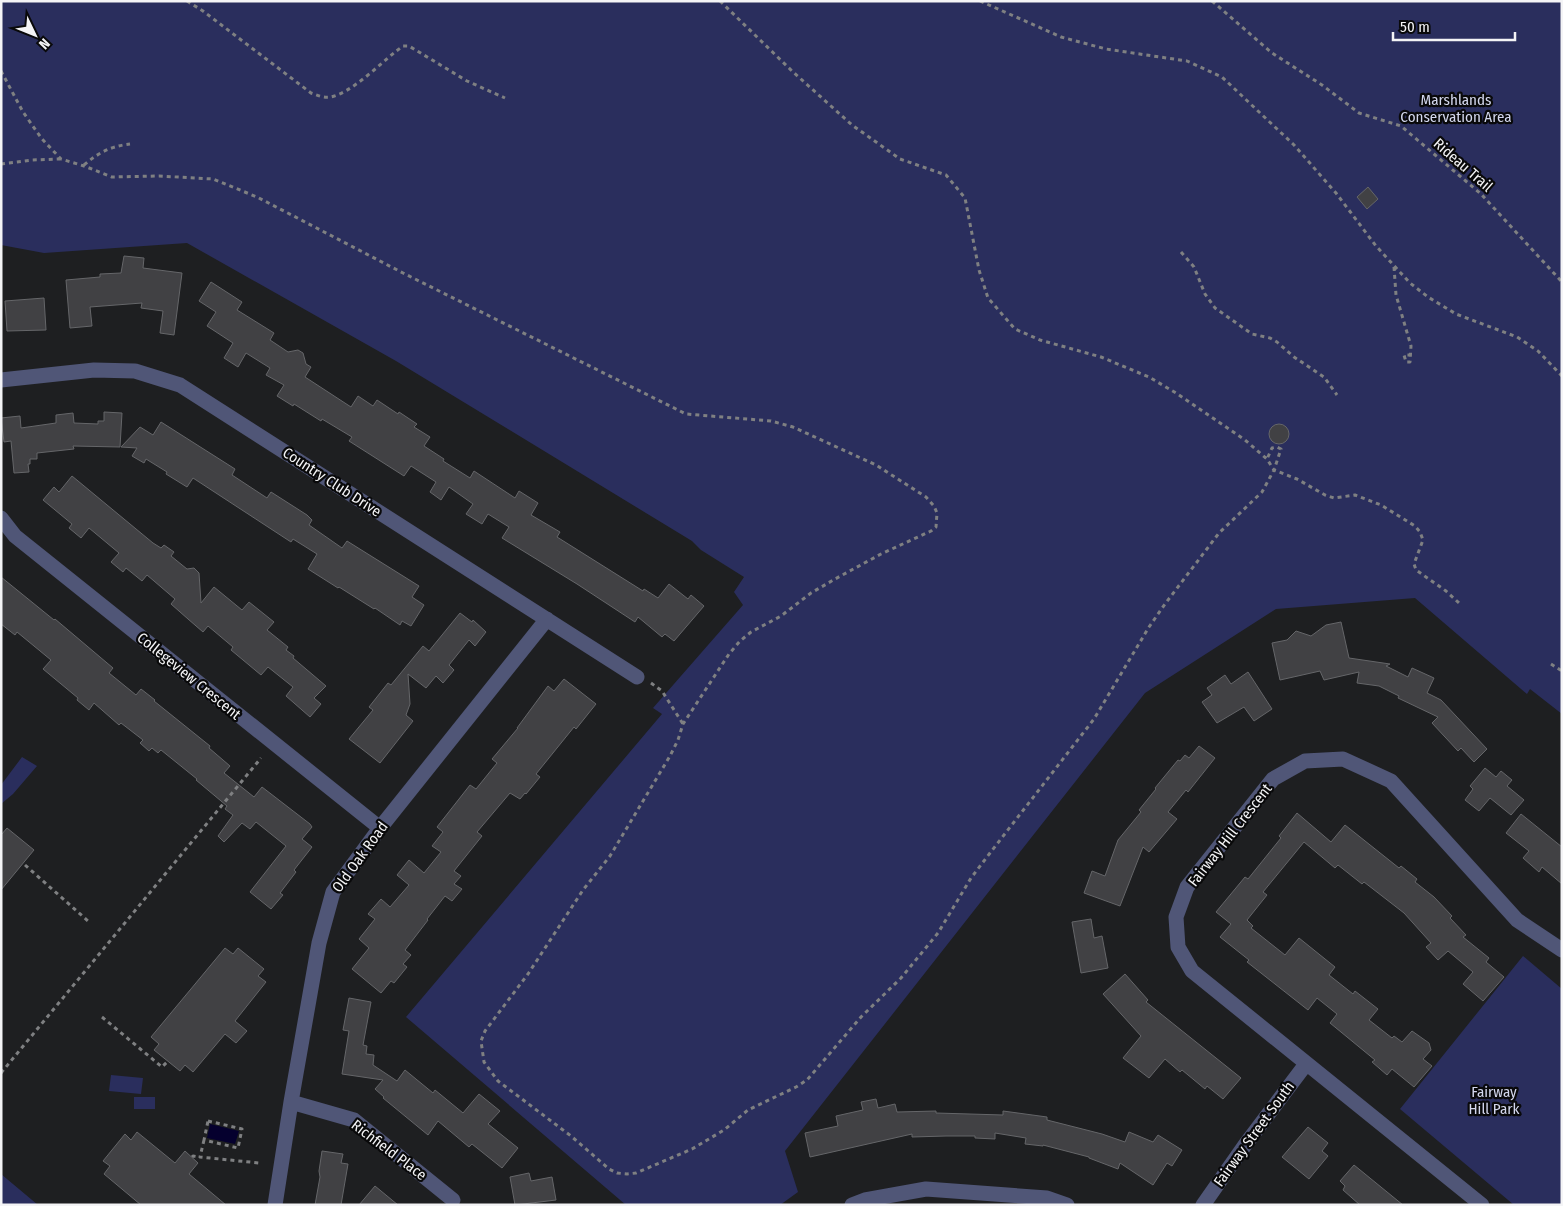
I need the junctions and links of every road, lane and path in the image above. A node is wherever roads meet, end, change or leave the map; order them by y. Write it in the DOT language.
graph roads {
  1 [pos="187,1"];
  2 [pos="720,1"];
  3 [pos="980,1"];
  4 [pos="1212,1"];
  5 [pos="1,71"];
  6 [pos="505,98"];
  7 [pos="130,144"];
  8 [pos="61,159"];
  9 [pos="1,164"];
  10 [pos="84,166"];
  11 [pos="1181,252"];
  12 [pos="1394,267"];
  13 [pos="1562,282"];
  14 [pos="1412,354"];
  15 [pos="1562,376"];
  16 [pos="1,380"];
  17 [pos="1337,395"];
  18 [pos="1267,459"];
  19 [pos="1274,470"];
  20 [pos="1,518"];
  21 [pos="1459,603"];
  22 [pos="547,619"];
  23 [pos="1550,664"];
  24 [pos="1562,671"];
  25 [pos="643,679"];
  26 [pos="683,724"];
  27 [pos="261,758"];
  28 [pos="380,828"];
  29 [pos="25,865"];
  30 [pos="88,921"];
  31 [pos="1562,950"];
  32 [pos="102,1018"];
  33 [pos="168,1061"];
  34 [pos="1306,1064"];
  35 [pos="1,1073"];
  36 [pos="291,1102"];
  37 [pos="204,1140"];
  38 [pos="192,1157"];
  39 [pos="200,1157"];
  40 [pos="259,1164"];
  41 [pos="454,1200"];
  42 [pos="275,1205"];
  43 [pos="852,1205"];
  44 [pos="1068,1205"];
  45 [pos="1203,1205"];
  46 [pos="1482,1205"];
  1 -- 6 [label="path"];
  2 -- 18 [label="path"];
  3 -- 12 [label="path"];
  4 -- 13 [label="path, Rideau Trail"];
  5 -- 8 [label="path"];
  7 -- 10 [label="path"];
  8 -- 9 [label="path"];
  8 -- 10 [label="path"];
  10 -- 26 [label="path"];
  11 -- 17 [label="path"];
  12 -- 14 [label="path"];
  12 -- 15 [label="path"];
  16 -- 22 [label="street, Country Club Drive"];
  18 -- 19 [label="path"];
  18 -- 19 [label="path"];
  19 -- 21 [label="path"];
  19 -- 26 [label="path"];
  20 -- 28 [label="street, Collegeview Crescent"];
  22 -- 25 [label="street, Country Club Drive"];
  22 -- 28 [label="street, Old Oak Road"];
  23 -- 24 [label="path"];
  25 -- 26 [label="path"];
  27 -- 35 [label="path"];
  28 -- 36 [label="street, Old Oak Road"];
  29 -- 30 [label="path"];
  31 -- 34 [label="street, Fairway Hill Crescent"];
  32 -- 33 [label="path"];
  34 -- 45 [label="street, Fairway Street South"];
  34 -- 46 [label="street, Fairway Hill Crescent"];
  36 -- 41 [label="street, Richfield Place"];
  36 -- 42 [label="street, Old Oak Road"];
  37 -- 37 [label="path"];
  37 -- 39 [label="path"];
  38 -- 39 [label="path"];
  39 -- 40 [label="path"];
  43 -- 44 [label="street"];
}
